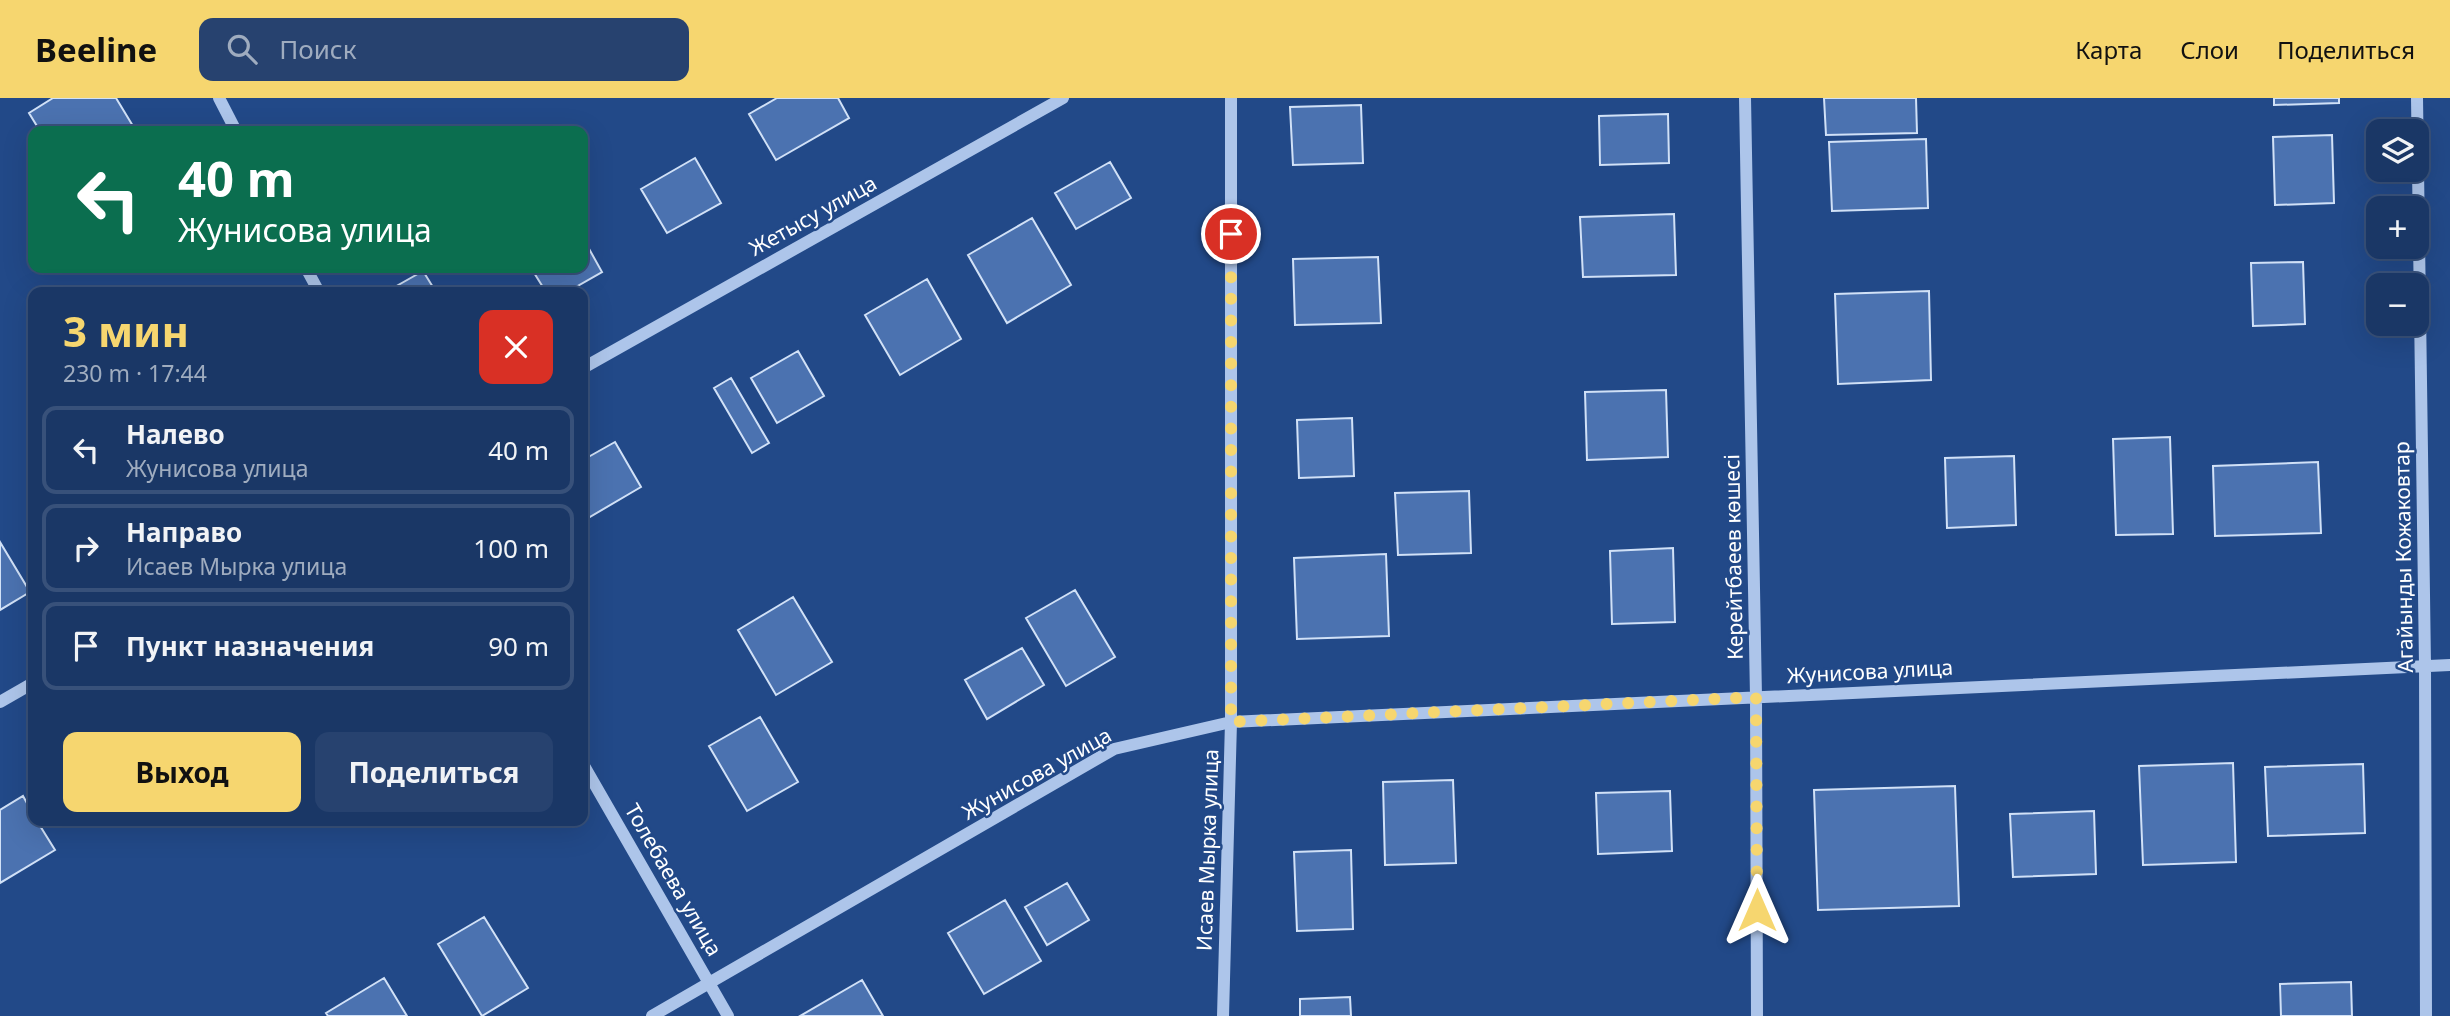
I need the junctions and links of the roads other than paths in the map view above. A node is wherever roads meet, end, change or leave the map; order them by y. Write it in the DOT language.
graph roads {
  1 [pos="219,98"];
  2 [pos="1063,98"];
  3 [pos="1231,98"];
  4 [pos="1745,98"];
  5 [pos="2417,98"];
  6 [pos="233,126"];
  7 [pos="588,365"];
  8 [pos="2425,665"];
  9 [pos="2450,665"];
  10 [pos="28,685"];
  11 [pos="1756,697"];
  12 [pos="0,702"];
  13 [pos="1231,722"];
  14 [pos="588,773"];
  15 [pos="710,983"];
  16 [pos="652,1016"];
  17 [pos="727,1016"];
  18 [pos="1223,1016"];
  19 [pos="1757,1016"];
  20 [pos="2426,1016"];
  1 -- 6 [label="street"];
  2 -- 7 [label="street, Жетысу улица"];
  3 -- 13 [label="street, Исаев Мырка улица"];
  4 -- 11 [label="street, Керейтбаеев көшесі"];
  5 -- 8 [label="street, Агайынды Кожаковтар"];
  8 -- 9 [label="street, Жунисова улица"];
  8 -- 11 [label="street, Жунисова улица"];
  8 -- 20 [label="street, Агайынды Кожаковтар"];
  10 -- 12 [label="street"];
  11 -- 13 [label="street, Жунисова улица"];
  11 -- 19 [label="street, Керейтбаеев көшесі"];
  13 -- 15 [label="street, Жунисова улица"];
  13 -- 18 [label="street, Исаев Мырка улица"];
  14 -- 15 [label="street, Толебаева улица"];
  15 -- 16 [label="street, Жунисова улица"];
  15 -- 17 [label="street, Толебаева улица"];
}
